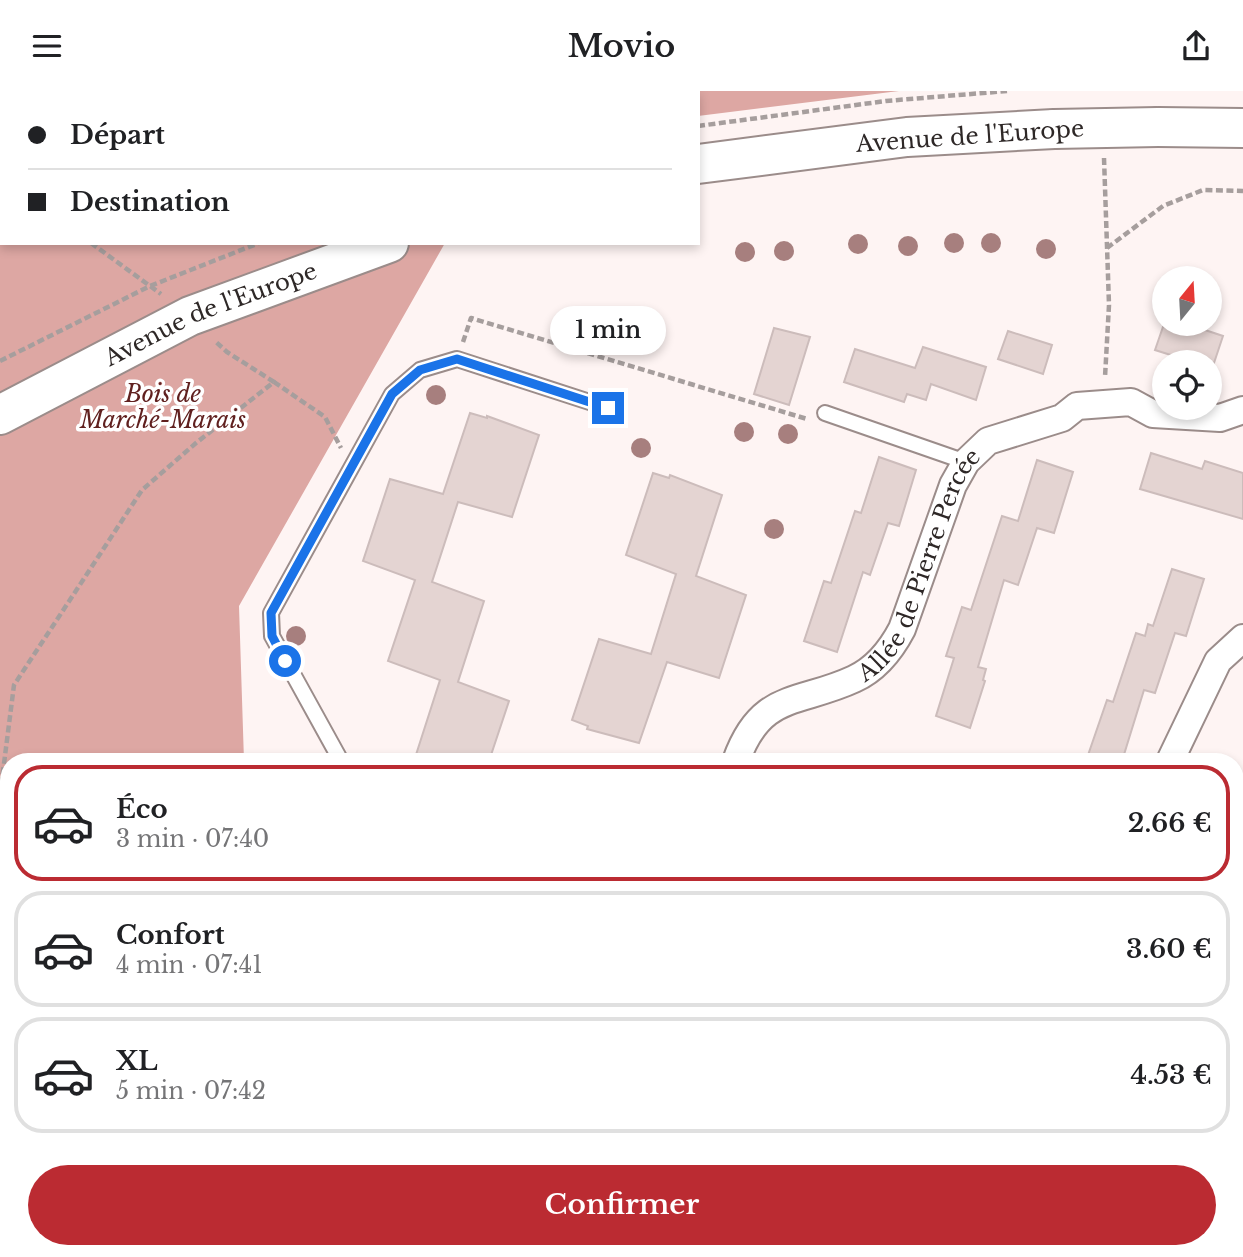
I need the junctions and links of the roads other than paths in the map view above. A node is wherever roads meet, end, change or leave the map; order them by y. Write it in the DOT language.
graph roads {
  1 [pos="1243,128"];
  2 [pos="700,164"];
  3 [pos="384,245"];
  4 [pos="608,408"];
  5 [pos="1243,410"];
  6 [pos="825,414"];
  7 [pos="0,415"];
  8 [pos="966,462"];
  9 [pos="1243,638"];
  10 [pos="337,753"];
  11 [pos="739,753"];
  12 [pos="1174,753"];
  1 -- 2 [label="main road, Avenue de l'Europe, bridge"];
  3 -- 7 [label="main road, Avenue de l'Europe"];
  4 -- 10 [label="lane"];
  5 -- 8 [label="street, Allée de Pierre Percée"];
  6 -- 8 [label="lane"];
  8 -- 11 [label="street, Allée de Pierre Percée"];
  9 -- 12 [label="street"];
}
